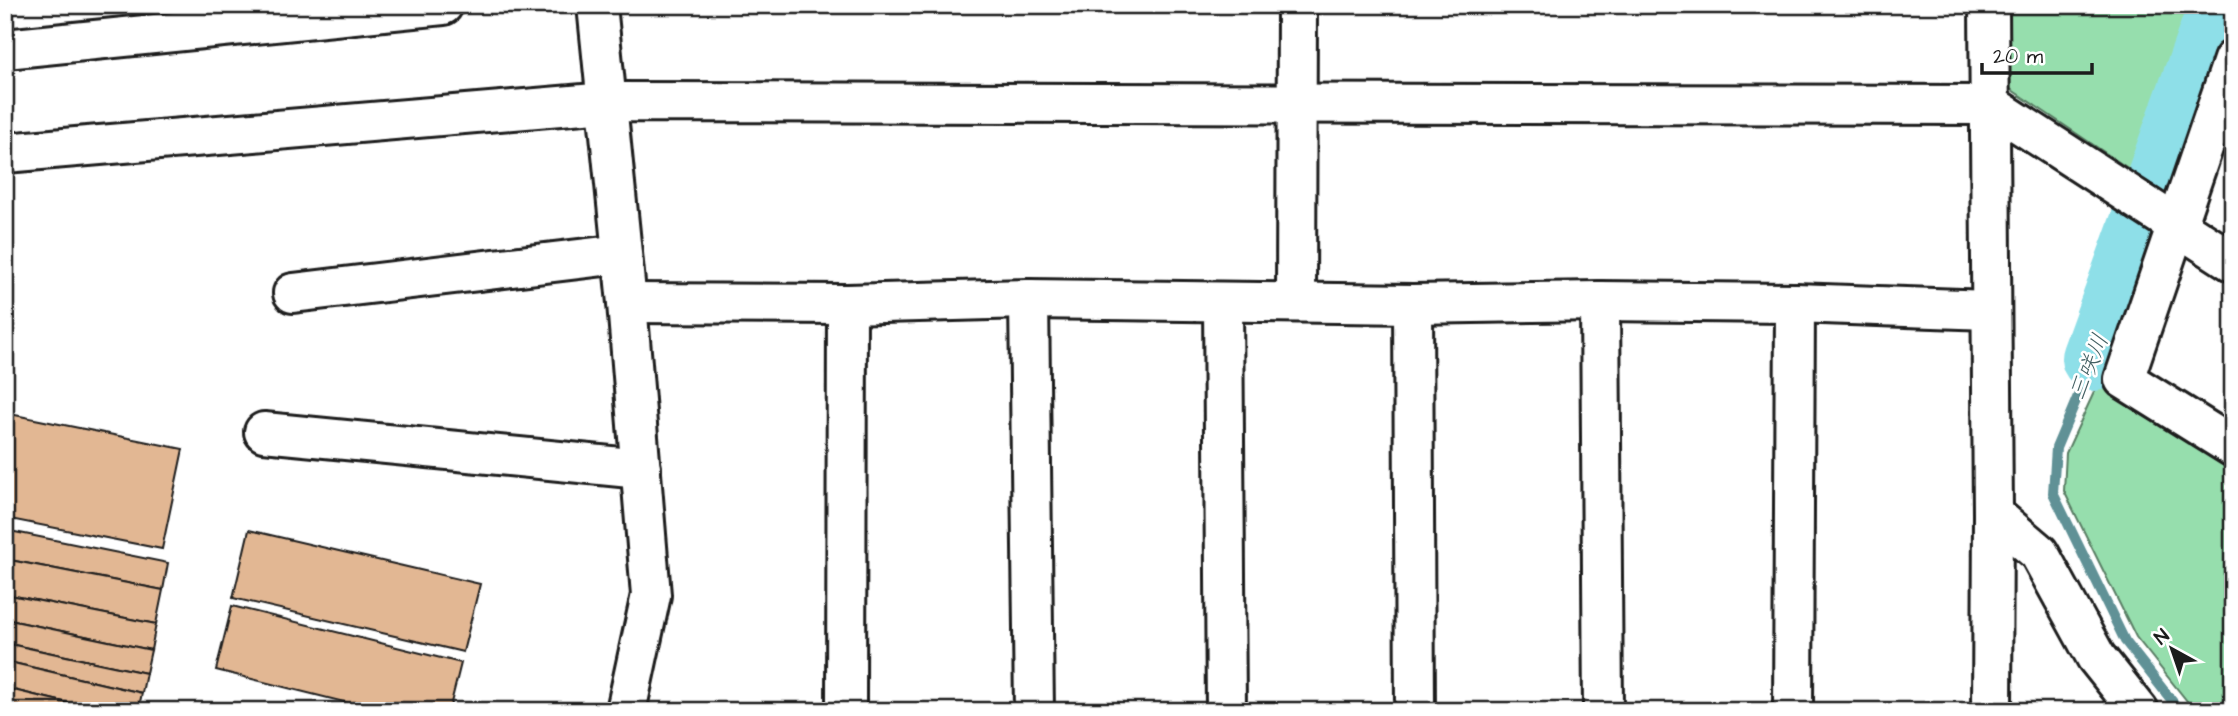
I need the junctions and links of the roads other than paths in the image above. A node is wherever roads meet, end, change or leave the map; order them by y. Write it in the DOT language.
graph roads {
  1 [pos="443,5"];
  2 [pos="597,5"];
  3 [pos="1297,5"];
  4 [pos="1989,5"];
  5 [pos="5,49"];
  6 [pos="2233,60"];
  7 [pos="607,102"];
  8 [pos="1298,103"];
  9 [pos="1992,105"];
  10 [pos="5,153"];
  11 [pos="2160,214"];
  12 [pos="621,254"];
  13 [pos="2233,261"];
  14 [pos="293,293"];
  15 [pos="1029,299"];
  16 [pos="1296,300"];
  17 [pos="1600,301"];
  18 [pos="1223,302"];
  19 [pos="627,303"];
  20 [pos="1795,303"];
  21 [pos="847,304"];
  22 [pos="1413,304"];
  23 [pos="1989,310"];
  24 [pos="264,432"];
  25 [pos="2233,447"];
  26 [pos="641,469"];
  27 [pos="1993,514"];
  28 [pos="626,711"];
  29 [pos="846,711"];
  30 [pos="1034,711"];
  31 [pos="1226,711"];
  32 [pos="1415,711"];
  33 [pos="1603,711"];
  34 [pos="1794,711"];
  35 [pos="1992,711"];
  36 [pos="2139,711"];
  1 -- 5 [label="street"];
  2 -- 7 [label="street"];
  3 -- 8 [label="street"];
  4 -- 9 [label="street"];
  6 -- 11 [label="street"];
  7 -- 8 [label="street"];
  7 -- 10 [label="street"];
  7 -- 12 [label="street"];
  8 -- 9 [label="street"];
  8 -- 16 [label="street"];
  9 -- 11 [label="street"];
  9 -- 23 [label="street"];
  11 -- 13 [label="street"];
  11 -- 25 [label="street"];
  12 -- 14 [label="street"];
  12 -- 19 [label="street"];
  15 -- 18 [label="street"];
  15 -- 21 [label="street"];
  15 -- 30 [label="street"];
  16 -- 18 [label="street"];
  16 -- 22 [label="street"];
  17 -- 20 [label="street"];
  17 -- 22 [label="street"];
  17 -- 33 [label="street"];
  18 -- 31 [label="street"];
  19 -- 21 [label="street"];
  19 -- 26 [label="street"];
  20 -- 23 [label="street"];
  20 -- 34 [label="street"];
  21 -- 29 [label="street"];
  22 -- 32 [label="street"];
  23 -- 27 [label="street"];
  24 -- 26 [label="street"];
  26 -- 28 [label="street"];
  27 -- 35 [label="street"];
  27 -- 36 [label="street"];
}
